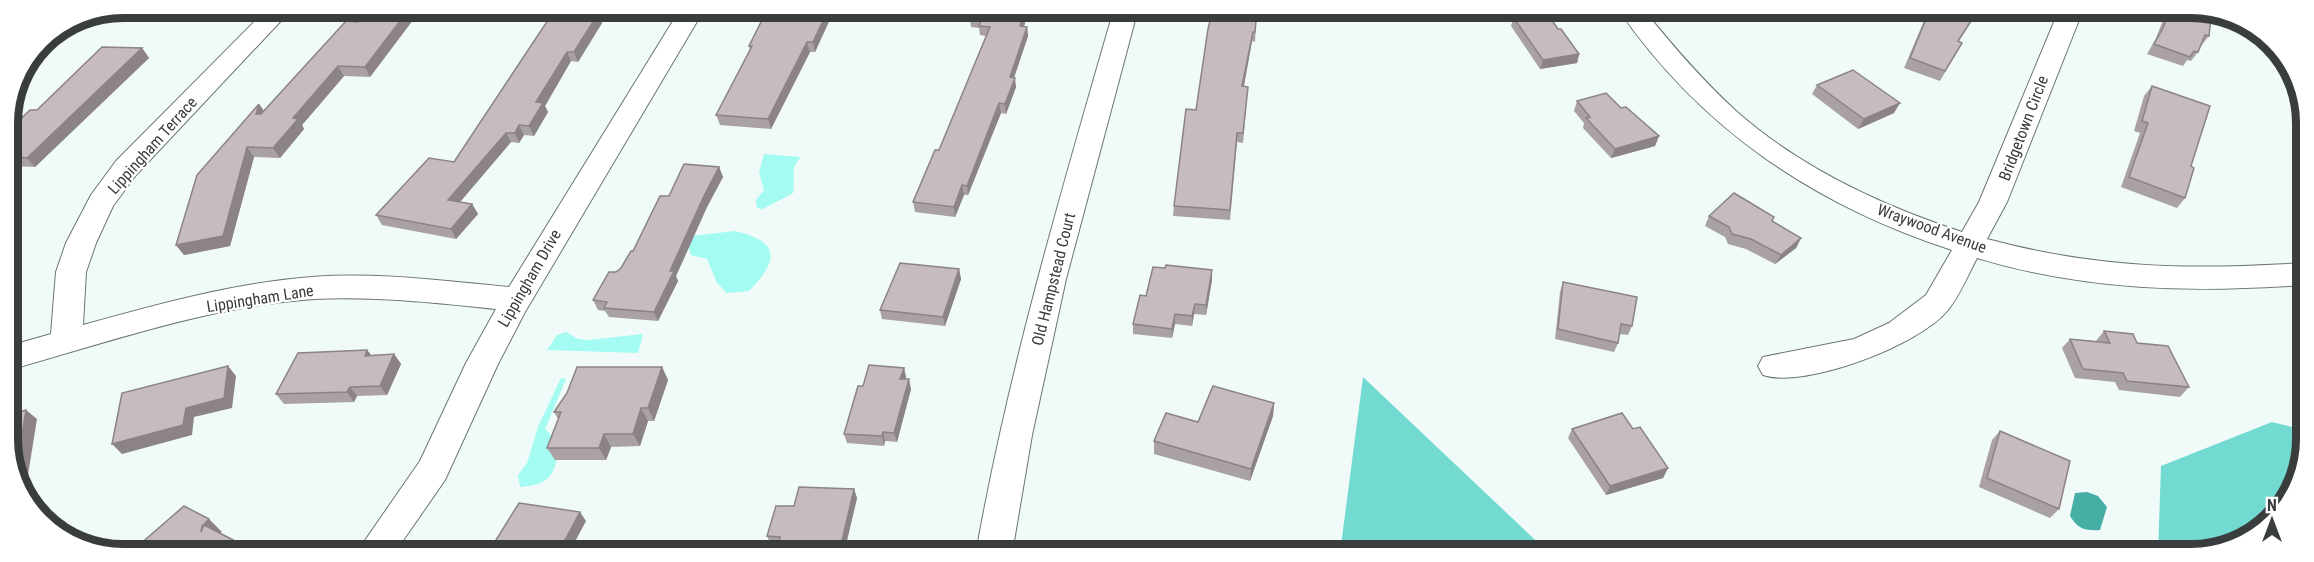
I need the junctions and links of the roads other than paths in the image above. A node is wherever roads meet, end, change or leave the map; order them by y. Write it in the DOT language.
graph roads {
  1 [pos="271,18"];
  2 [pos="687,18"];
  3 [pos="1124,18"];
  4 [pos="1638,18"];
  5 [pos="2068,18"];
  6 [pos="1970,244"];
  7 [pos="2296,274"];
  8 [pos="516,299"];
  9 [pos="66,343"];
  10 [pos="18,356"];
  11 [pos="1774,366"];
  12 [pos="381,544"];
  13 [pos="996,544"];
  1 -- 9 [label="street, Lippingham Terrace"];
  2 -- 8 [label="street, Lippingham Drive"];
  3 -- 13 [label="street, Old Hampstead Court"];
  4 -- 6 [label="street, Wraywood Avenue"];
  5 -- 6 [label="street, Bridgetown Circle"];
  6 -- 7 [label="street, Wraywood Avenue"];
  6 -- 11 [label="street, Bridgetown Circle"];
  8 -- 9 [label="street, Lippingham Lane"];
  8 -- 12 [label="street, Lippingham Drive"];
  9 -- 10 [label="street, Lippingham Lane"];
}
